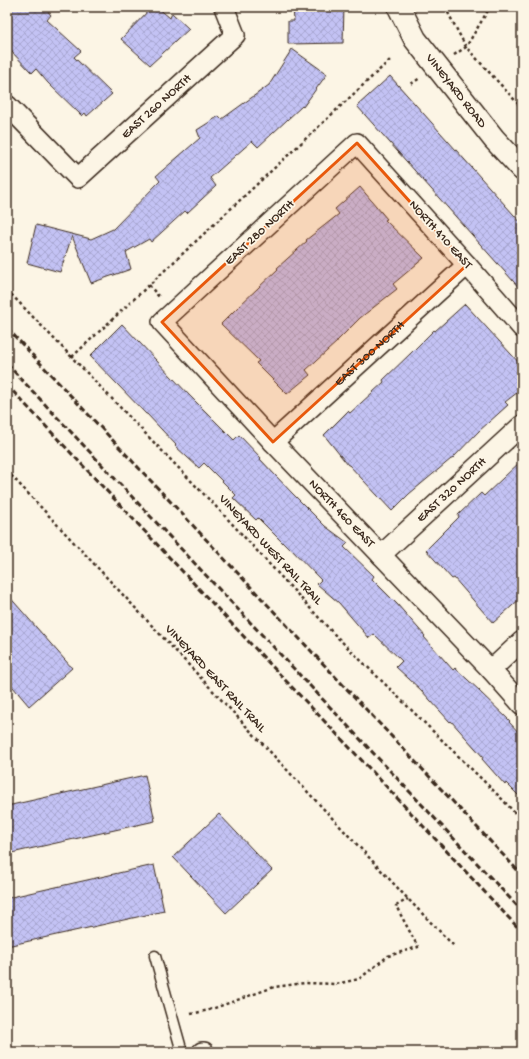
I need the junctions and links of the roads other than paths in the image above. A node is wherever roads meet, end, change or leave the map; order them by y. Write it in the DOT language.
graph roads {
  1 [pos="224,7"];
  2 [pos="399,7"];
  3 [pos="7,105"];
  4 [pos="357,143"];
  5 [pos="522,169"];
  6 [pos="467,266"];
  7 [pos="162,322"];
  8 [pos="522,328"];
  9 [pos="522,426"];
  10 [pos="273,442"];
  11 [pos="381,555"];
  12 [pos="522,641"];
  13 [pos="491,670"];
  14 [pos="522,705"];
  15 [pos="155,956"];
  16 [pos="182,1052"];
  1 -- 3 [label="street, EAST 260 NORTH"];
  2 -- 5 [label="street, VINEYARD ROAD"];
  4 -- 6 [label="street, NORTH 410 EAST"];
  4 -- 7 [label="street, EAST 280 NORTH"];
  6 -- 8 [label="street, NORTH 410 EAST"];
  6 -- 10 [label="street, EAST 300 NORTH"];
  7 -- 10 [label="street, NORTH 460 EAST"];
  9 -- 11 [label="street, EAST 320 NORTH"];
  10 -- 11 [label="street, NORTH 460 EAST"];
  11 -- 13 [label="street, NORTH 460 EAST"];
  12 -- 13 [label="street"];
  13 -- 14 [label="street, NORTH 460 EAST"];
  15 -- 16 [label="lane"];
}
